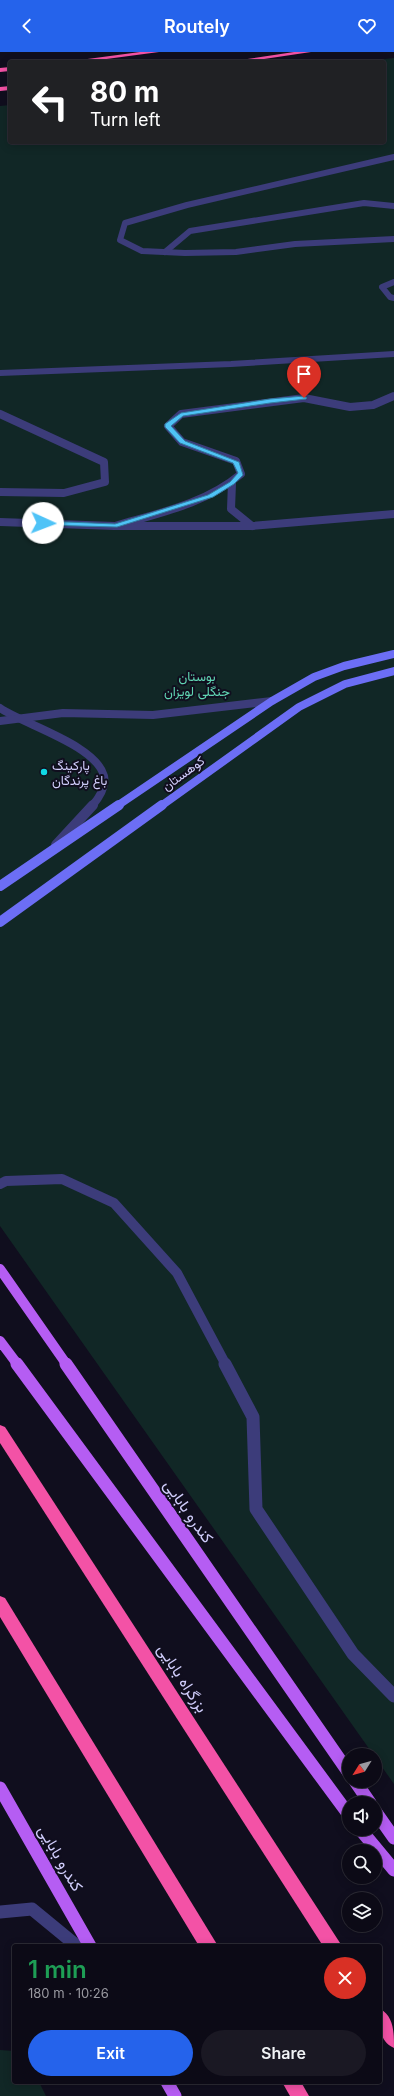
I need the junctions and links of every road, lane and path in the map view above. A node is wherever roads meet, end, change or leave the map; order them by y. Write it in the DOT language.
graph roads {
  1 [pos="156,52"];
  2 [pos="308,52"];
  3 [pos="86,60"];
  4 [pos="246,60"];
  5 [pos="394,157"];
  6 [pos="394,206"];
  7 [pos="394,239"];
  8 [pos="165,252"];
  9 [pos="394,282"];
  10 [pos="394,298"];
  11 [pos="394,354"];
  12 [pos="0,373"];
  13 [pos="394,396"];
  14 [pos="0,414"];
  15 [pos="232,483"];
  16 [pos="0,492"];
  17 [pos="394,514"];
  18 [pos="0,522"];
  19 [pos="115,526"];
  20 [pos="252,526"];
  21 [pos="394,654"];
  22 [pos="394,671"];
  23 [pos="272,701"];
  24 [pos="0,708"];
  25 [pos="17,718"];
  26 [pos="0,721"];
  27 [pos="48,854"];
  28 [pos="0,886"];
  29 [pos="0,922"];
  30 [pos="0,1184"];
  31 [pos="0,1269"];
  32 [pos="0,1341"];
  33 [pos="0,1432"];
  34 [pos="0,1603"];
  35 [pos="394,1696"];
  36 [pos="342,1763"];
  37 [pos="0,1788"];
  38 [pos="342,1805"];
  39 [pos="382,1820"];
  40 [pos="366,1836"];
  41 [pos="394,1838"];
  42 [pos="394,1870"];
  43 [pos="0,1912"];
  44 [pos="74,1944"];
  45 [pos="89,1944"];
  46 [pos="208,1944"];
  47 [pos="333,1944"];
  48 [pos="382,2021"];
  49 [pos="394,2039"];
  50 [pos="168,2084"];
  51 [pos="292,2084"];
  52 [pos="175,2096"];
  53 [pos="300,2096"];
  1 -- 3 [label="highway"];
  2 -- 4 [label="highway"];
  5 -- 8 [label="street"];
  6 -- 8 [label="street"];
  7 -- 8 [label="street"];
  9 -- 10 [label="street"];
  11 -- 12 [label="street"];
  13 -- 15 [label="street"];
  14 -- 16 [label="street"];
  15 -- 19 [label="street"];
  15 -- 20 [label="street"];
  17 -- 20 [label="street"];
  18 -- 19 [label="street"];
  19 -- 20 [label="street"];
  21 -- 23 [label="main road, کوهستان"];
  22 -- 29 [label="main road, کوهستان"];
  23 -- 25 [label="street"];
  23 -- 27 [label="main road, کوهستان"];
  24 -- 25 [label="street"];
  25 -- 26 [label="street"];
  25 -- 27 [label="street"];
  27 -- 28 [label="main road, کوهستان"];
  30 -- 35 [label="street"];
  31 -- 36 [label="main road, کندرو بابایی"];
  32 -- 38 [label="main road"];
  33 -- 47 [label="highway, بزرگراه بابایی"];
  34 -- 46 [label="highway"];
  37 -- 45 [label="main road, کندرو بابایی"];
  39 -- 41 [label="main road"];
  40 -- 42 [label="main road"];
  43 -- 44 [label="street"];
  48 -- 49 [label="highway"];
  50 -- 52 [label="main road"];
  51 -- 53 [label="highway"];
}
